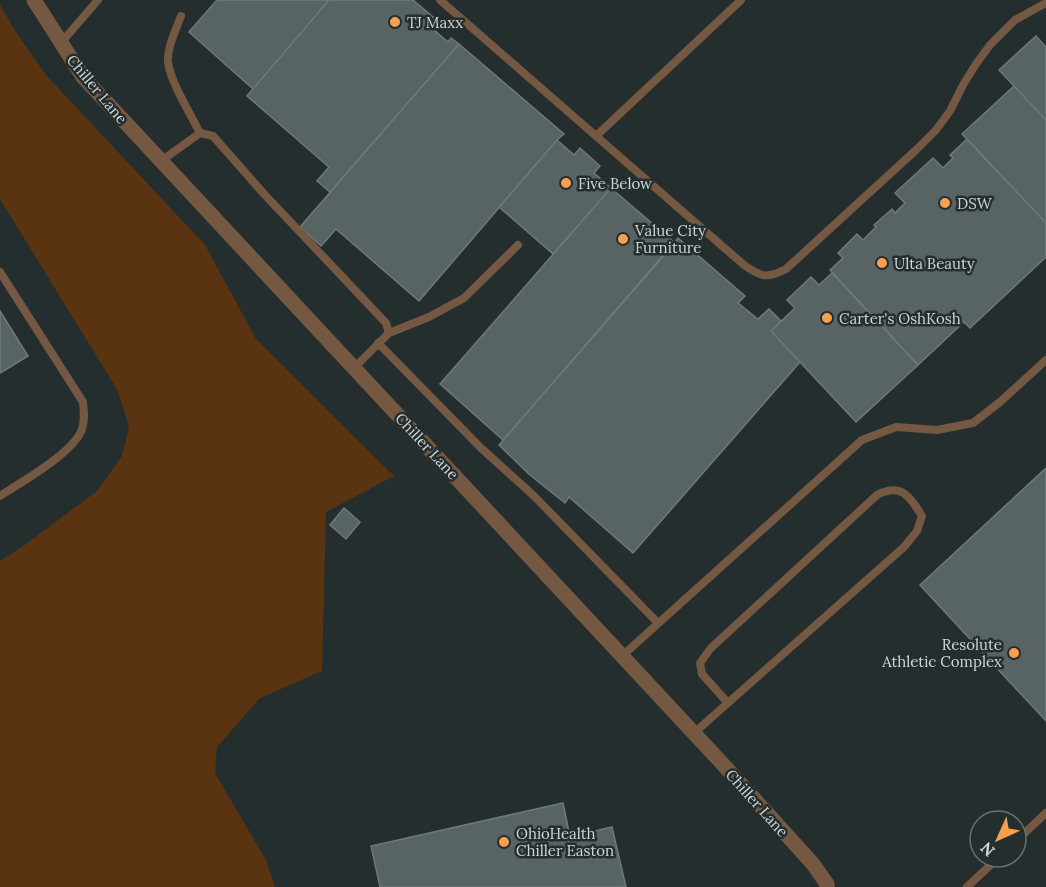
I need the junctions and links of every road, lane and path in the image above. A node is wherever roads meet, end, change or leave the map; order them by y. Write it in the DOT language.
graph roads {
  1 [pos="34,0"];
  2 [pos="98,0"];
  3 [pos="440,0"];
  4 [pos="741,0"];
  5 [pos="1046,3"];
  6 [pos="182,16"];
  7 [pos="60,44"];
  8 [pos="200,132"];
  9 [pos="596,136"];
  10 [pos="161,161"];
  11 [pos="518,245"];
  12 [pos="0,272"];
  13 [pos="389,333"];
  14 [pos="378,343"];
  15 [pos="1046,360"];
  16 [pos="354,368"];
  17 [pos="0,496"];
  18 [pos="658,623"];
  19 [pos="622,656"];
  20 [pos="728,703"];
  21 [pos="694,734"];
  22 [pos="1046,813"];
  23 [pos="1028,830"];
  24 [pos="986,869"];
  25 [pos="827,887"];
  26 [pos="967,887"];
  1 -- 7 [label="street, Chiller Lane"];
  2 -- 7 [label="lane"];
  3 -- 9 [label="lane"];
  4 -- 9 [label="lane"];
  5 -- 9 [label="lane"];
  6 -- 8 [label="lane"];
  7 -- 10 [label="street, Chiller Lane"];
  8 -- 10 [label="lane"];
  8 -- 13 [label="lane"];
  10 -- 16 [label="street, Chiller Lane"];
  11 -- 13 [label="lane"];
  12 -- 17 [label="lane"];
  13 -- 14 [label="lane"];
  14 -- 16 [label="lane"];
  14 -- 18 [label="lane"];
  15 -- 18 [label="lane"];
  16 -- 19 [label="street, Chiller Lane"];
  18 -- 19 [label="lane"];
  19 -- 21 [label="street, Chiller Lane"];
  20 -- 20 [label="lane"];
  20 -- 21 [label="lane"];
  21 -- 25 [label="street, Chiller Lane"];
  22 -- 23 [label="lane"];
  24 -- 26 [label="lane"];
}
